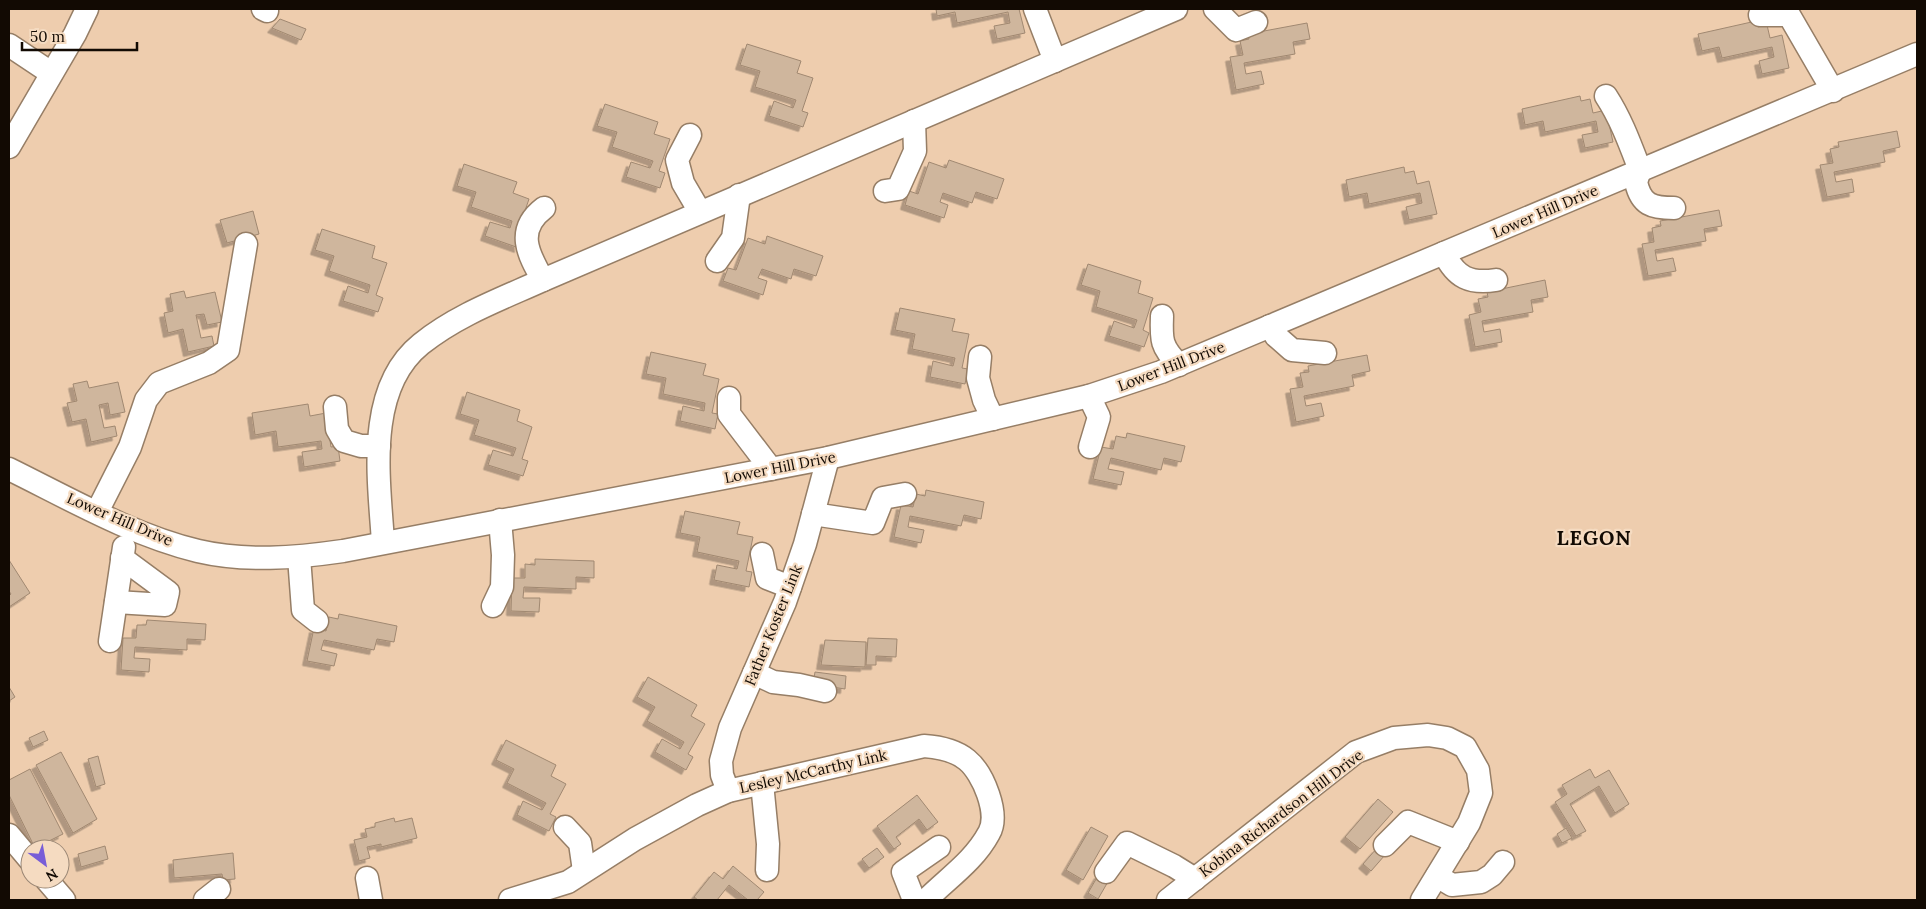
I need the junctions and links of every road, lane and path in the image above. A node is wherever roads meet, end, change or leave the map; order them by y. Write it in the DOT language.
graph roads {
  1 [pos="87,9"];
  2 [pos="1035,9"];
  3 [pos="1176,9"];
  4 [pos="1215,9"];
  5 [pos="1760,15"];
  6 [pos="1256,22"];
  7 [pos="9,45"];
  8 [pos="1917,54"];
  9 [pos="1055,61"];
  10 [pos="51,73"];
  11 [pos="1833,91"];
  12 [pos="1606,96"];
  13 [pos="914,121"];
  14 [pos="690,134"];
  15 [pos="9,148"];
  16 [pos="1640,170"];
  17 [pos="885,192"];
  18 [pos="739,195"];
  19 [pos="544,208"];
  20 [pos="1674,208"];
  21 [pos="700,212"];
  22 [pos="246,244"];
  23 [pos="1444,253"];
  24 [pos="717,261"];
  25 [pos="542,280"];
  26 [pos="1496,280"];
  27 [pos="1162,316"];
  28 [pos="1270,326"];
  29 [pos="1325,354"];
  30 [pos="980,357"];
  31 [pos="1179,365"];
  32 [pos="1089,396"];
  33 [pos="729,398"];
  34 [pos="335,407"];
  35 [pos="993,419"];
  36 [pos="379,446"];
  37 [pos="1090,447"];
  38 [pos="828,458"];
  39 [pos="9,469"];
  40 [pos="770,469"];
  41 [pos="905,494"];
  42 [pos="97,512"];
  43 [pos="813,514"];
  44 [pos="500,520"];
  45 [pos="127,526"];
  46 [pos="383,542"];
  47 [pos="762,554"];
  48 [pos="299,557"];
  49 [pos="122,558"];
  50 [pos="790,587"];
  51 [pos="116,602"];
  52 [pos="493,606"];
  53 [pos="316,621"];
  54 [pos="110,642"];
  55 [pos="754,673"];
  56 [pos="825,690"];
  57 [pos="762,783"];
  58 [pos="728,791"];
  59 [pos="565,827"];
  60 [pos="9,835"];
  61 [pos="1458,842"];
  62 [pos="1385,845"];
  63 [pos="939,847"];
  64 [pos="20,848"];
  65 [pos="1502,862"];
  66 [pos="767,870"];
  67 [pos="1106,872"];
  68 [pos="1437,876"];
  69 [pos="576,877"];
  70 [pos="367,878"];
  71 [pos="1195,879"];
  72 [pos="55,889"];
  73 [pos="64,900"];
  74 [pos="372,900"];
  75 [pos="510,900"];
  76 [pos="549,900"];
  77 [pos="914,900"];
  78 [pos="926,900"];
  79 [pos="1168,900"];
  80 [pos="1422,900"];
  1 -- 10 [label="street"];
  2 -- 9 [label="street"];
  3 -- 9 [label="street"];
  4 -- 6 [label="street"];
  5 -- 11 [label="street"];
  7 -- 10 [label="street"];
  8 -- 11 [label="street, Lower Hill Drive"];
  9 -- 13 [label="street"];
  10 -- 15 [label="street"];
  11 -- 16 [label="street, Lower Hill Drive"];
  12 -- 16 [label="street"];
  13 -- 17 [label="street"];
  13 -- 18 [label="street"];
  14 -- 21 [label="street"];
  16 -- 20 [label="street"];
  16 -- 23 [label="street, Lower Hill Drive"];
  18 -- 21 [label="street"];
  18 -- 24 [label="street"];
  19 -- 25 [label="street"];
  21 -- 25 [label="street"];
  22 -- 42 [label="street"];
  23 -- 26 [label="street"];
  23 -- 28 [label="street, Lower Hill Drive"];
  25 -- 36 [label="street"];
  27 -- 31 [label="street"];
  28 -- 29 [label="street"];
  28 -- 31 [label="street, Lower Hill Drive"];
  30 -- 35 [label="street"];
  31 -- 32 [label="street, Lower Hill Drive"];
  32 -- 35 [label="street, Lower Hill Drive"];
  32 -- 37 [label="street"];
  33 -- 40 [label="street"];
  34 -- 36 [label="street"];
  35 -- 38 [label="street, Lower Hill Drive"];
  36 -- 46 [label="street"];
  38 -- 40 [label="street, Lower Hill Drive"];
  38 -- 43 [label="street, Father Koster Link"];
  39 -- 42 [label="street, Lower Hill Drive"];
  40 -- 44 [label="street, Lower Hill Drive"];
  41 -- 43 [label="street"];
  42 -- 45 [label="street, Lower Hill Drive"];
  43 -- 50 [label="street, Father Koster Link"];
  44 -- 46 [label="street, Lower Hill Drive"];
  44 -- 52 [label="street"];
  45 -- 48 [label="street, Lower Hill Drive"];
  45 -- 49 [label="street"];
  46 -- 48 [label="street, Lower Hill Drive"];
  47 -- 50 [label="street"];
  48 -- 53 [label="street"];
  49 -- 51 [label="street"];
  49 -- 51 [label="street"];
  50 -- 55 [label="street, Father Koster Link"];
  51 -- 54 [label="street"];
  55 -- 56 [label="street"];
  55 -- 58 [label="street, Father Koster Link"];
  57 -- 58 [label="street, Lesley McCarthy Link"];
  57 -- 66 [label="street"];
  57 -- 78 [label="street, Lesley McCarthy Link"];
  58 -- 69 [label="street, Lesley McCarthy Link"];
  59 -- 69 [label="street"];
  60 -- 64 [label="street"];
  61 -- 62 [label="street"];
  61 -- 68 [label="street, Kobina Richardson Hill Drive"];
  61 -- 71 [label="street, Kobina Richardson Hill Drive"];
  63 -- 77 [label="street"];
  65 -- 68 [label="street"];
  67 -- 71 [label="street"];
  68 -- 80 [label="street, Kobina Richardson Hill Drive"];
  69 -- 75 [label="street, Lesley McCarthy Link"];
  69 -- 76 [label="street"];
  70 -- 74 [label="street"];
  71 -- 79 [label="street, Kobina Richardson Hill Drive"];
  72 -- 73 [label="street"];
}
